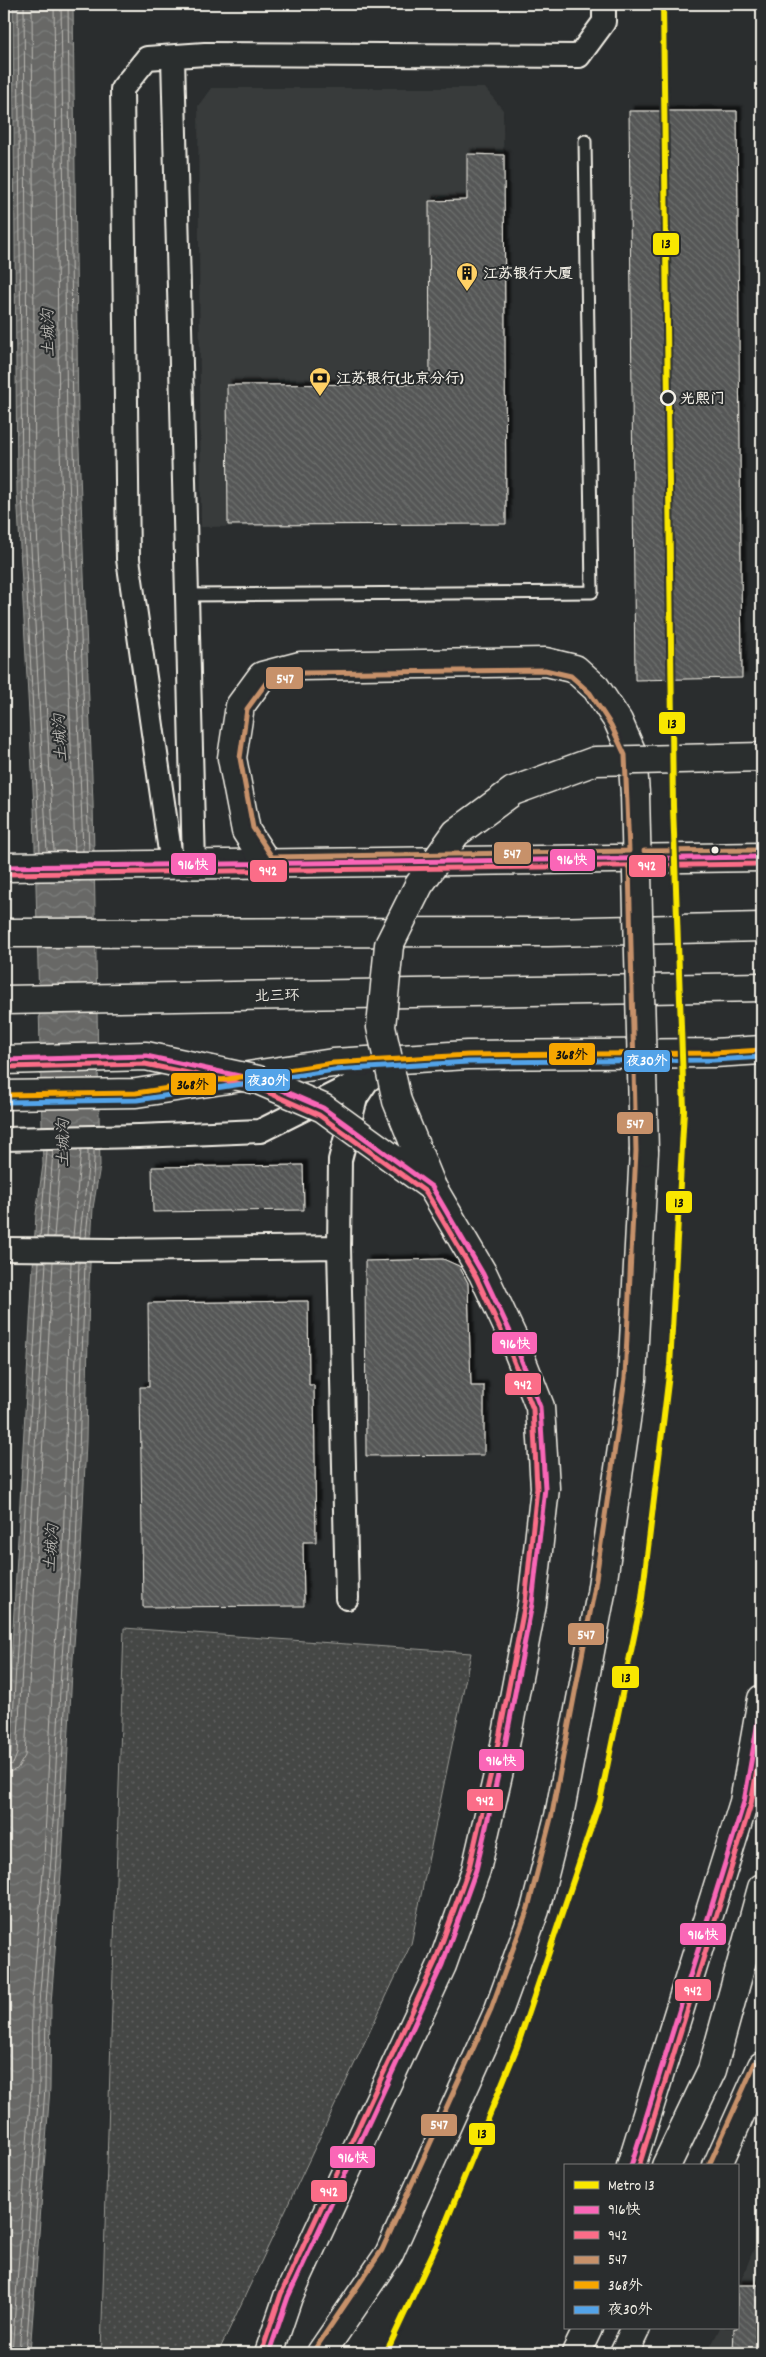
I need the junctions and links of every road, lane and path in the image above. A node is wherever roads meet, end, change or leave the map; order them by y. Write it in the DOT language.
graph roads {
  1 [pos="604,4"];
  2 [pos="173,57"];
  3 [pos="585,141"];
  4 [pos="186,595"];
  5 [pos="762,757"];
  6 [pos="762,857"];
  7 [pos="183,865"];
  8 [pos="268,865"];
  9 [pos="4,868"];
  10 [pos="762,927"];
  11 [pos="4,933"];
  12 [pos="762,987"];
  13 [pos="4,1000"];
  14 [pos="762,1050"];
  15 [pos="468,1055"];
  16 [pos="4,1060"];
  17 [pos="368,1080"];
  18 [pos="4,1095"];
  19 [pos="4,1139"];
  20 [pos="432,1187"];
  21 [pos="340,1247"];
  22 [pos="4,1249"];
  23 [pos="347,1598"];
  24 [pos="762,1699"];
  25 [pos="762,1888"];
  26 [pos="762,2066"];
  27 [pos="632,2164"];
  28 [pos="667,2164"];
  29 [pos="718,2164"];
  30 [pos="577,2330"];
  31 [pos="587,2330"];
  32 [pos="635,2330"];
  33 [pos="269,2353"];
  34 [pos="321,2353"];
  35 [pos="569,2353"];
  36 [pos="576,2353"];
  37 [pos="624,2353"];
  1 -- 2 [label="street"];
  2 -- 4 [label="street"];
  2 -- 7 [label="street"];
  3 -- 4 [label="lane"];
  4 -- 7 [label="street"];
  5 -- 20 [label="main road, bridge"];
  6 -- 8 [label="main road"];
  7 -- 8 [label="main road"];
  7 -- 9 [label="main road"];
  8 -- 34 [label="main road, bridge"];
  10 -- 11 [label="main road"];
  12 -- 13 [label="main road, 北三环"];
  14 -- 15 [label="main road"];
  15 -- 17 [label="street"];
  15 -- 18 [label="main road"];
  16 -- 20 [label="main road, bridge"];
  17 -- 19 [label="street"];
  17 -- 21 [label="street"];
  20 -- 33 [label="main road"];
  21 -- 22 [label="street"];
  21 -- 23 [label="street"];
  24 -- 27 [label="main road"];
  25 -- 28 [label="main road"];
  26 -- 29 [label="main road"];
  30 -- 35 [label="main road"];
  31 -- 36 [label="main road"];
  32 -- 37 [label="main road"];
}
